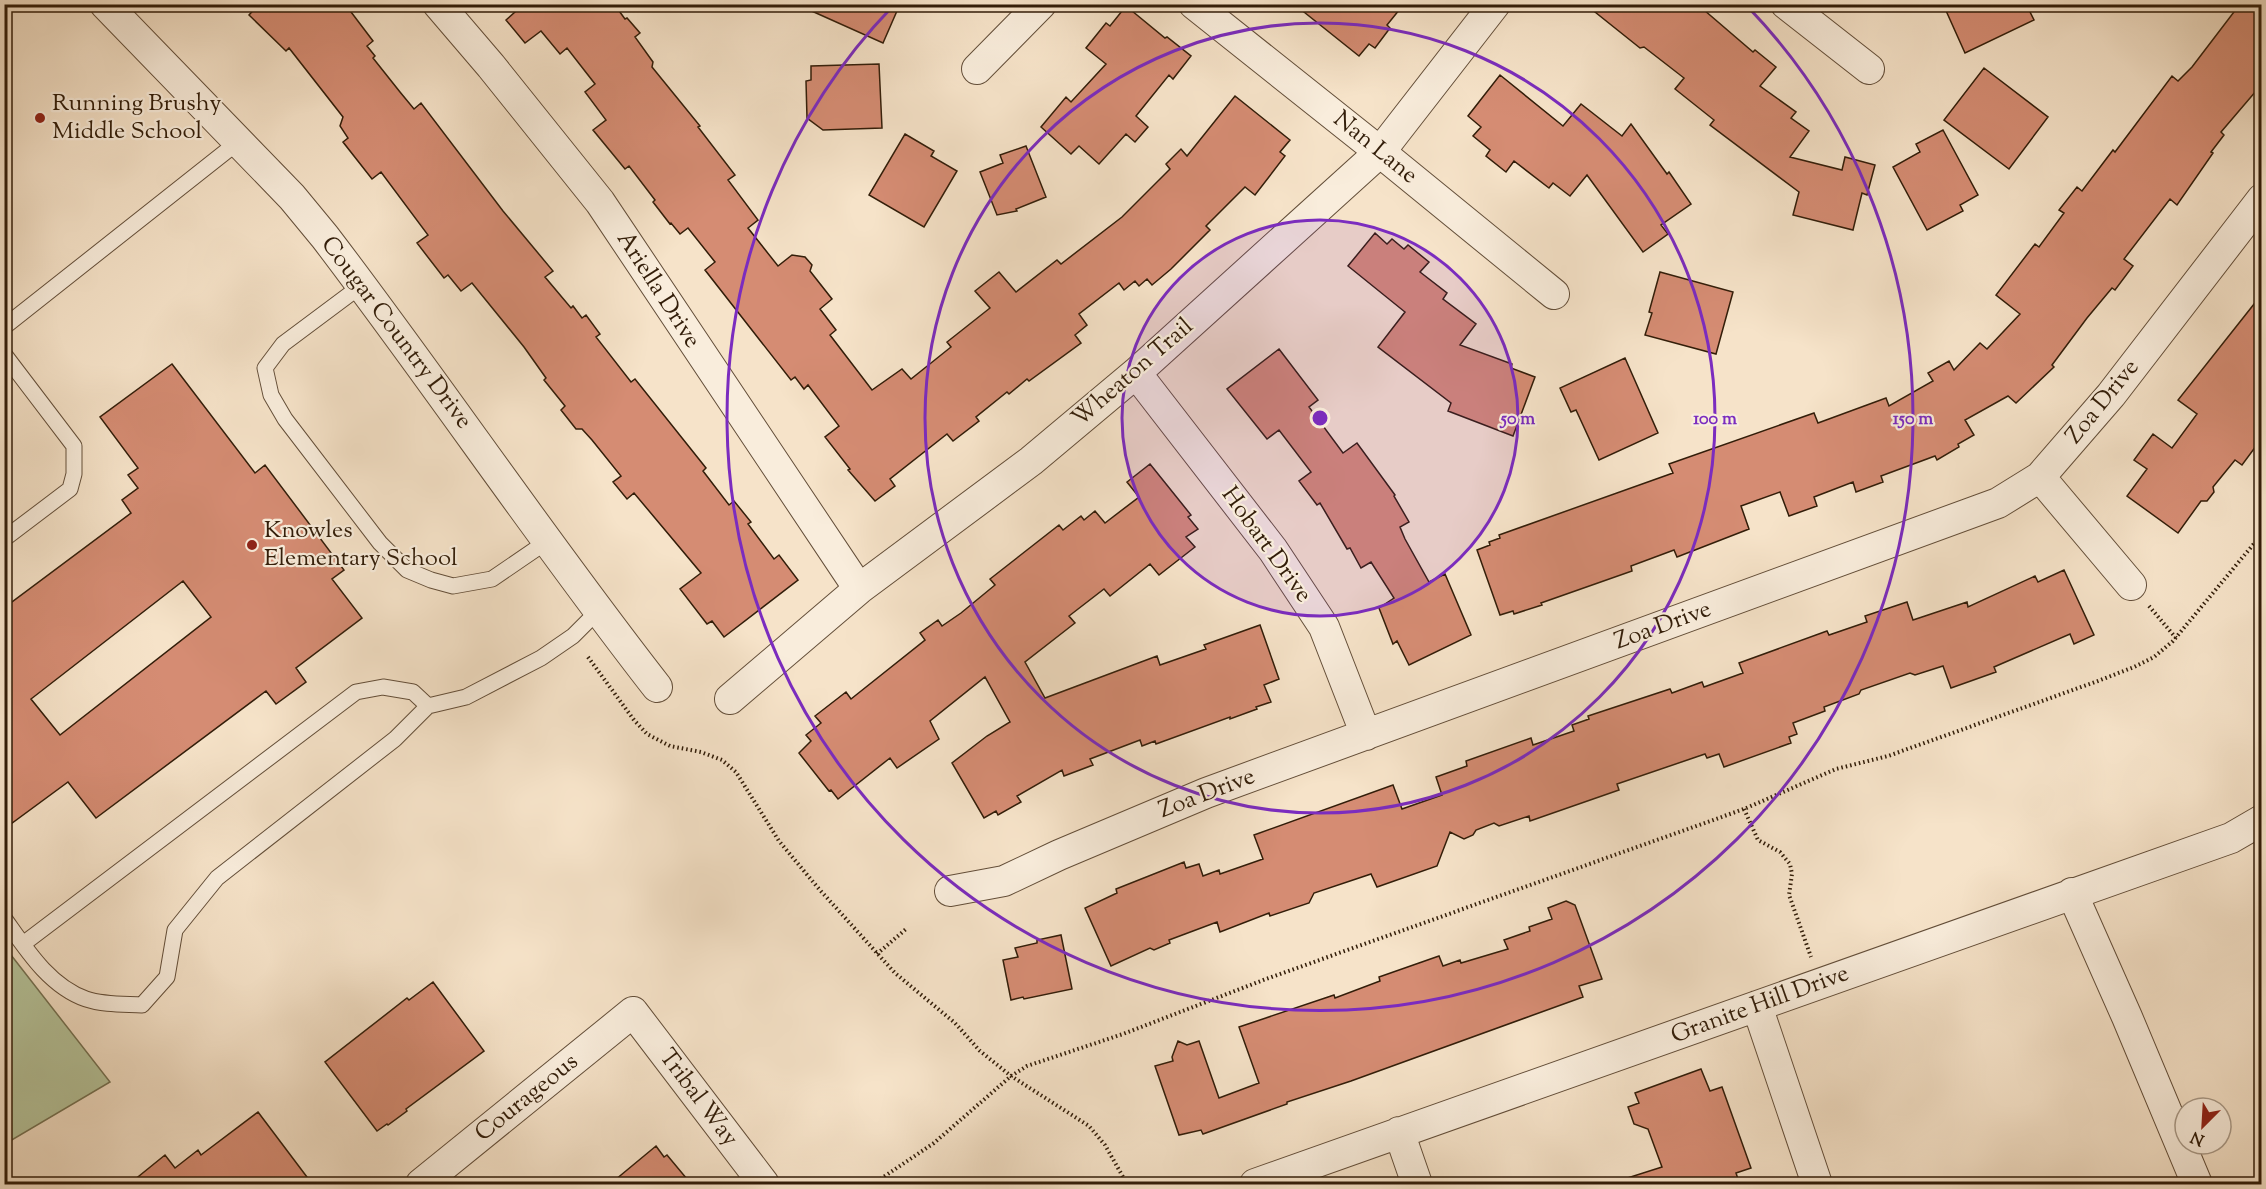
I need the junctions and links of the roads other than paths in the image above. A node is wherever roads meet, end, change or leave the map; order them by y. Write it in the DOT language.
graph roads {
  1 [pos="105,4"];
  2 [pos="438,4"];
  3 [pos="1041,4"];
  4 [pos="1194,4"];
  5 [pos="1495,4"];
  6 [pos="1786,4"];
  7 [pos="977,69"];
  8 [pos="1869,69"];
  9 [pos="238,142"];
  10 [pos="1380,152"];
  11 [pos="2262,199"];
  12 [pos="362,285"];
  13 [pos="1554,294"];
  14 [pos="4,327"];
  15 [pos="4,354"];
  16 [pos="1136,373"];
  17 [pos="2040,477"];
  18 [pos="4,538"];
  19 [pos="549,540"];
  20 [pos="2131,585"];
  21 [pos="859,589"];
  22 [pos="598,611"];
  23 [pos="657,687"];
  24 [pos="730,699"];
  25 [pos="428,706"];
  26 [pos="1366,735"];
  27 [pos="2262,820"];
  28 [pos="950,891"];
  29 [pos="2072,893"];
  30 [pos="4,918"];
  31 [pos="23,944"];
  32 [pos="1757,1006"];
  33 [pos="633,1012"];
  34 [pos="1399,1132"];
  35 [pos="421,1185"];
  36 [pos="764,1185"];
  37 [pos="1255,1185"];
  38 [pos="1416,1185"];
  39 [pos="1817,1185"];
  40 [pos="2197,1185"];
  1 -- 9 [label="street, Cougar Country Drive"];
  2 -- 21 [label="street, Ariella Drive"];
  3 -- 7 [label="street"];
  4 -- 10 [label="street, Nan Lane"];
  5 -- 10 [label="street, Wheaton Trail"];
  6 -- 8 [label="street"];
  9 -- 12 [label="street, Cougar Country Drive"];
  9 -- 14 [label="lane"];
  10 -- 13 [label="street, Nan Lane"];
  10 -- 16 [label="street, Wheaton Trail"];
  11 -- 17 [label="street, Zoa Drive"];
  12 -- 19 [label="street, Cougar Country Drive"];
  12 -- 19 [label="lane"];
  15 -- 18 [label="lane"];
  16 -- 21 [label="street, Wheaton Trail"];
  16 -- 26 [label="street, Hobart Drive"];
  17 -- 20 [label="street"];
  17 -- 26 [label="street, Zoa Drive"];
  19 -- 22 [label="street, Cougar Country Drive"];
  21 -- 24 [label="street, Wheaton Trail"];
  22 -- 23 [label="street, Cougar Country Drive"];
  22 -- 25 [label="lane"];
  25 -- 31 [label="lane"];
  25 -- 31 [label="lane"];
  26 -- 28 [label="street, Zoa Drive"];
  27 -- 29 [label="street, Granite Hill Drive"];
  29 -- 32 [label="street, Granite Hill Drive"];
  29 -- 40 [label="street"];
  30 -- 31 [label="lane"];
  32 -- 34 [label="street, Granite Hill Drive"];
  32 -- 39 [label="street"];
  33 -- 35 [label="street, Courageous"];
  33 -- 36 [label="street, Tribal Way"];
  34 -- 37 [label="street, Granite Hill Drive"];
  34 -- 38 [label="street"];
}
